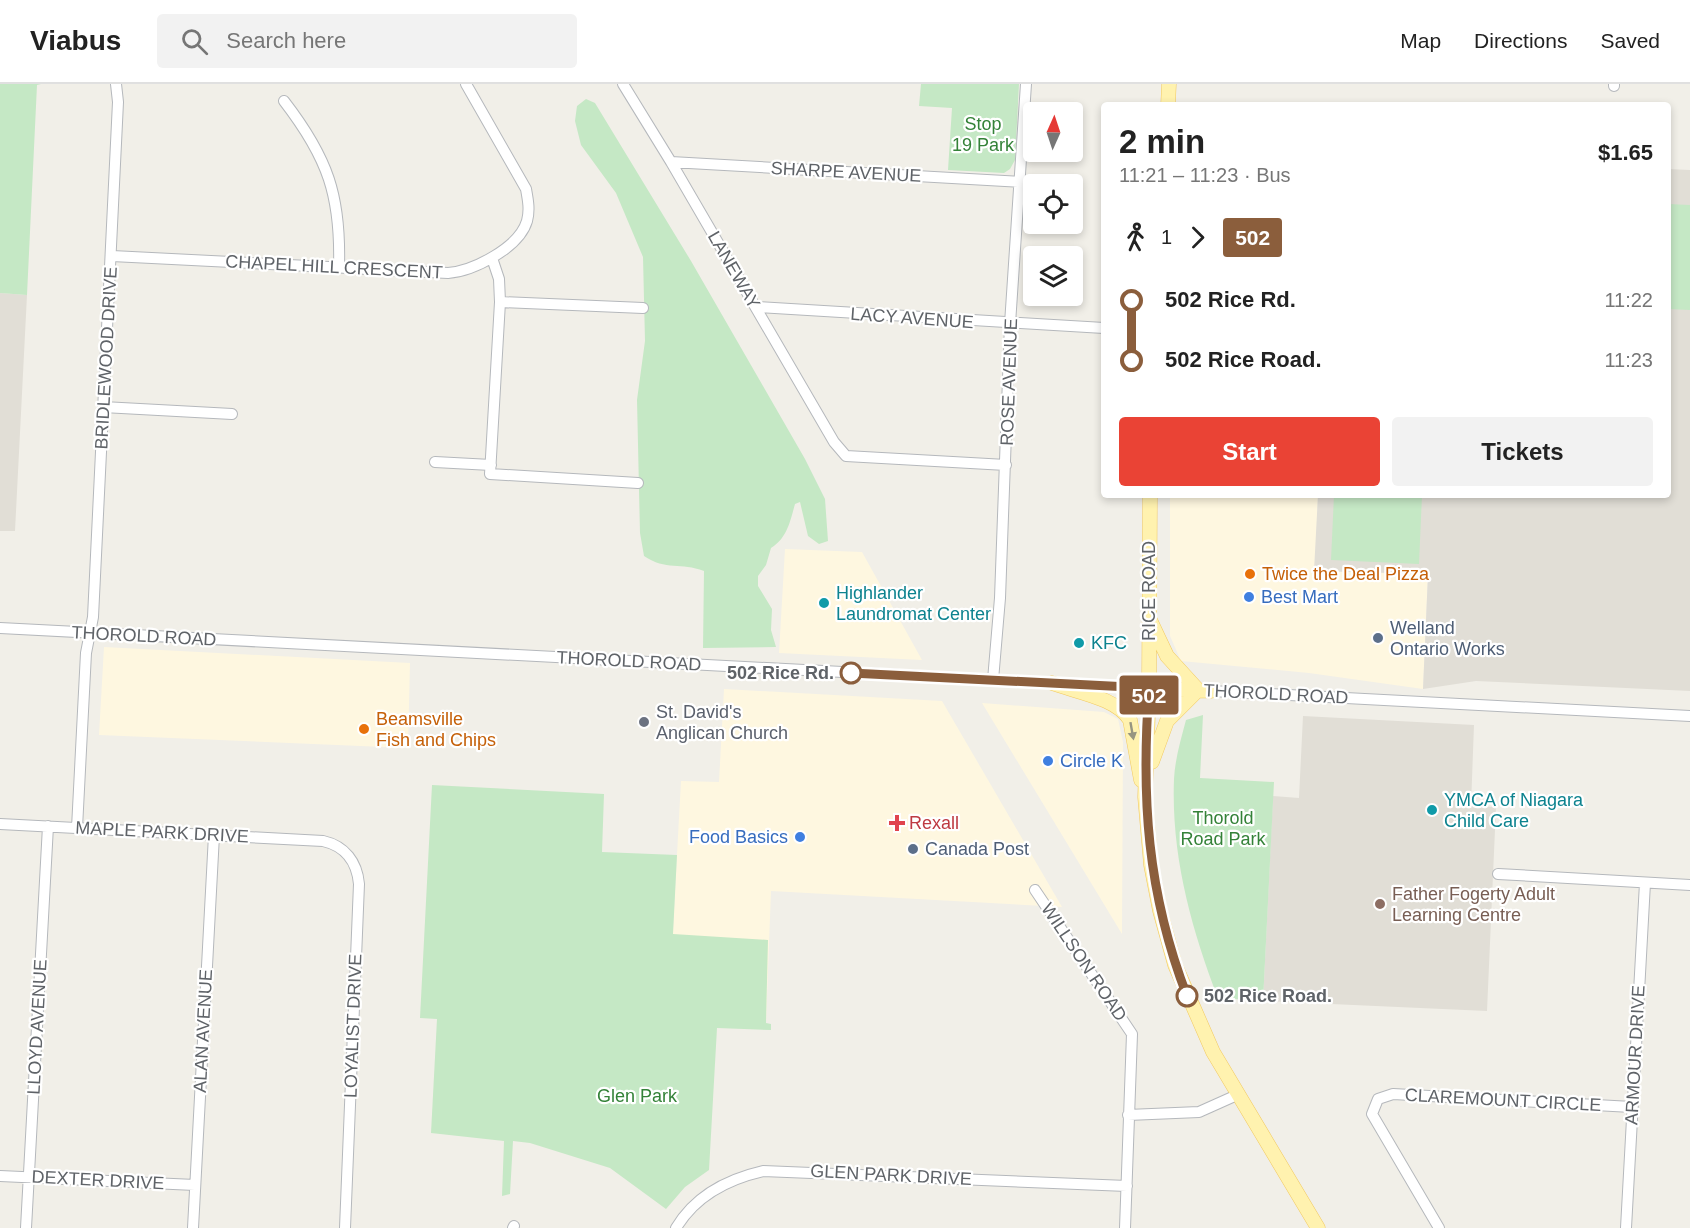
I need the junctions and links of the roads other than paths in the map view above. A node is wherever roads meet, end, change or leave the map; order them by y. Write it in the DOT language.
graph roads {
  1 [pos="116,84"];
  2 [pos="466,84"];
  3 [pos="623,84"];
  4 [pos="1026,84"];
  5 [pos="1169,84"];
  6 [pos="284,101"];
  7 [pos="1168,102"];
  8 [pos="671,162"];
  9 [pos="1021,183"];
  10 [pos="112,256"];
  11 [pos="492,258"];
  12 [pos="339,267"];
  13 [pos="500,302"];
  14 [pos="756,307"];
  15 [pos="643,308"];
  16 [pos="1011,324"];
  17 [pos="1101,328"];
  18 [pos="103,407"];
  19 [pos="232,414"];
  20 [pos="435,462"];
  21 [pos="491,465"];
  22 [pos="1006,465"];
  23 [pos="638,483"];
  24 [pos="1150,498"];
  25 [pos="1149,618"];
  26 [pos="0,628"];
  27 [pos="90,633"];
  28 [pos="993,680"];
  29 [pos="1052,683"];
  30 [pos="1149,688"];
  31 [pos="1204,690"];
  32 [pos="1690,716"];
  33 [pos="1145,797"];
  34 [pos="0,824"];
  35 [pos="48,826"];
  36 [pos="77,828"];
  37 [pos="214,835"];
  38 [pos="323,841"];
  39 [pos="1498,874"];
  40 [pos="1645,883"];
  41 [pos="1690,885"];
  42 [pos="1035,890"];
  43 [pos="1237,1095"];
  44 [pos="1632,1107"];
  45 [pos="1128,1115"];
  46 [pos="0,1176"];
  47 [pos="29,1177"];
  48 [pos="195,1185"];
  49 [pos="1127,1186"];
  50 [pos="26,1228"];
  51 [pos="193,1228"];
  52 [pos="345,1228"];
  53 [pos="676,1228"];
  54 [pos="1125,1228"];
  55 [pos="1318,1228"];
  56 [pos="1439,1228"];
  57 [pos="1626,1228"];
  1 -- 10 [label="street, BRIDLEWOOD DRIVE"];
  2 -- 11 [label="street, CHAPEL HILL CRESCENT"];
  3 -- 8 [label="street, LANEWAY"];
  4 -- 9 [label="street, ROSE AVENUE"];
  5 -- 7 [label="main road"];
  6 -- 12 [label="street"];
  8 -- 9 [label="street, SHARPE AVENUE"];
  8 -- 14 [label="street, LANEWAY"];
  9 -- 16 [label="street, ROSE AVENUE"];
  10 -- 12 [label="street, CHAPEL HILL CRESCENT"];
  10 -- 18 [label="street, BRIDLEWOOD DRIVE"];
  11 -- 12 [label="street, CHAPEL HILL CRESCENT"];
  11 -- 13 [label="street"];
  13 -- 15 [label="street"];
  13 -- 21 [label="street"];
  14 -- 16 [label="street, LACY AVENUE"];
  14 -- 22 [label="street, LANEWAY"];
  16 -- 17 [label="street, LACY AVENUE"];
  16 -- 22 [label="street, ROSE AVENUE"];
  18 -- 19 [label="street"];
  18 -- 27 [label="street, BRIDLEWOOD DRIVE"];
  20 -- 21 [label="street"];
  21 -- 23 [label="street"];
  22 -- 28 [label="street, ROSE AVENUE"];
  24 -- 25 [label="main road, RICE ROAD"];
  25 -- 30 [label="main road, RICE ROAD"];
  25 -- 31 [label="main road"];
  26 -- 27 [label="street, THOROLD ROAD"];
  27 -- 28 [label="street, THOROLD ROAD"];
  27 -- 36 [label="street"];
  28 -- 29 [label="street, THOROLD ROAD"];
  29 -- 30 [label="street, THOROLD ROAD"];
  29 -- 33 [label="main road, one-way"];
  30 -- 31 [label="main road, THOROLD ROAD"];
  30 -- 33 [label="main road, RICE ROAD"];
  31 -- 32 [label="street, THOROLD ROAD"];
  31 -- 33 [label="main road"];
  33 -- 43 [label="main road"];
  34 -- 35 [label="street, MAPLE PARK DRIVE"];
  35 -- 36 [label="street, MAPLE PARK DRIVE"];
  35 -- 47 [label="street, LLOYD AVENUE"];
  36 -- 37 [label="street, MAPLE PARK DRIVE"];
  37 -- 38 [label="street, MAPLE PARK DRIVE"];
  37 -- 48 [label="street, ALAN AVENUE"];
  38 -- 52 [label="street, LOYALIST DRIVE"];
  39 -- 40 [label="street"];
  40 -- 41 [label="street"];
  40 -- 44 [label="street, ARMOUR DRIVE"];
  42 -- 45 [label="street, WILLSON ROAD"];
  43 -- 45 [label="street"];
  43 -- 55 [label="main road"];
  44 -- 56 [label="street, CLAREMOUNT CIRCLE"];
  44 -- 57 [label="street, ARMOUR DRIVE"];
  45 -- 49 [label="street"];
  46 -- 47 [label="street, DEXTER DRIVE"];
  47 -- 48 [label="street, DEXTER DRIVE"];
  47 -- 50 [label="street, LLOYD AVENUE"];
  48 -- 51 [label="street, ALAN AVENUE"];
  49 -- 53 [label="street, GLEN PARK DRIVE"];
  49 -- 54 [label="street"];
}
